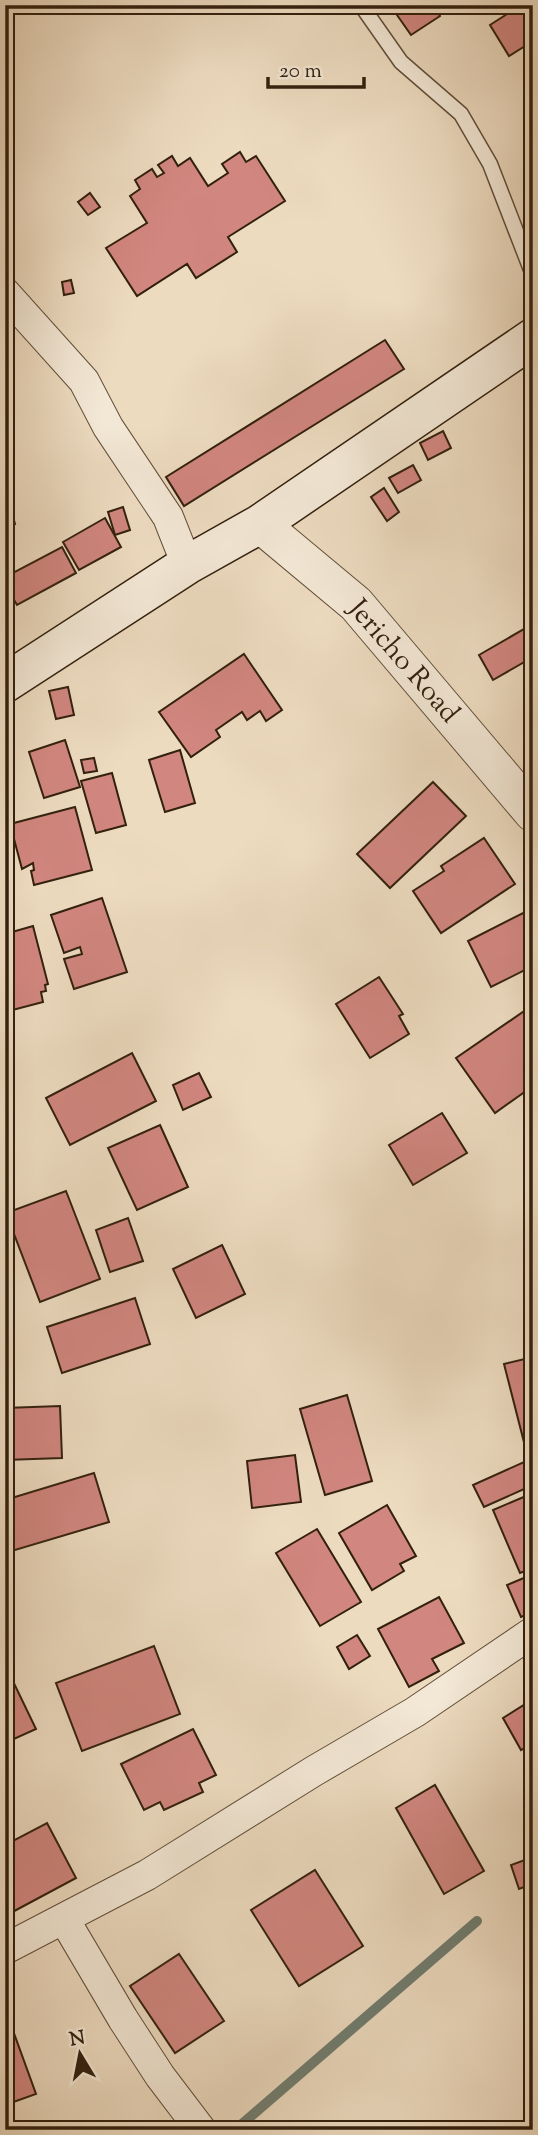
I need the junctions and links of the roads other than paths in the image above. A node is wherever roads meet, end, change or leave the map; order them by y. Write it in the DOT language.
graph roads {
  1 [pos="361,5"];
  2 [pos="533,275"];
  3 [pos="5,293"];
  4 [pos="533,338"];
  5 [pos="260,524"];
  6 [pos="187,565"];
  7 [pos="5,683"];
  8 [pos="533,813"];
  9 [pos="533,1632"];
  10 [pos="64,1919"];
  11 [pos="5,1949"];
  12 [pos="201,2130"];
  1 -- 2 [label="lane"];
  3 -- 6 [label="street"];
  4 -- 5 [label="main road"];
  5 -- 6 [label="main road"];
  5 -- 8 [label="street, Jericho Road"];
  6 -- 7 [label="main road"];
  9 -- 10 [label="street"];
  10 -- 11 [label="street"];
  10 -- 12 [label="street"];
}
